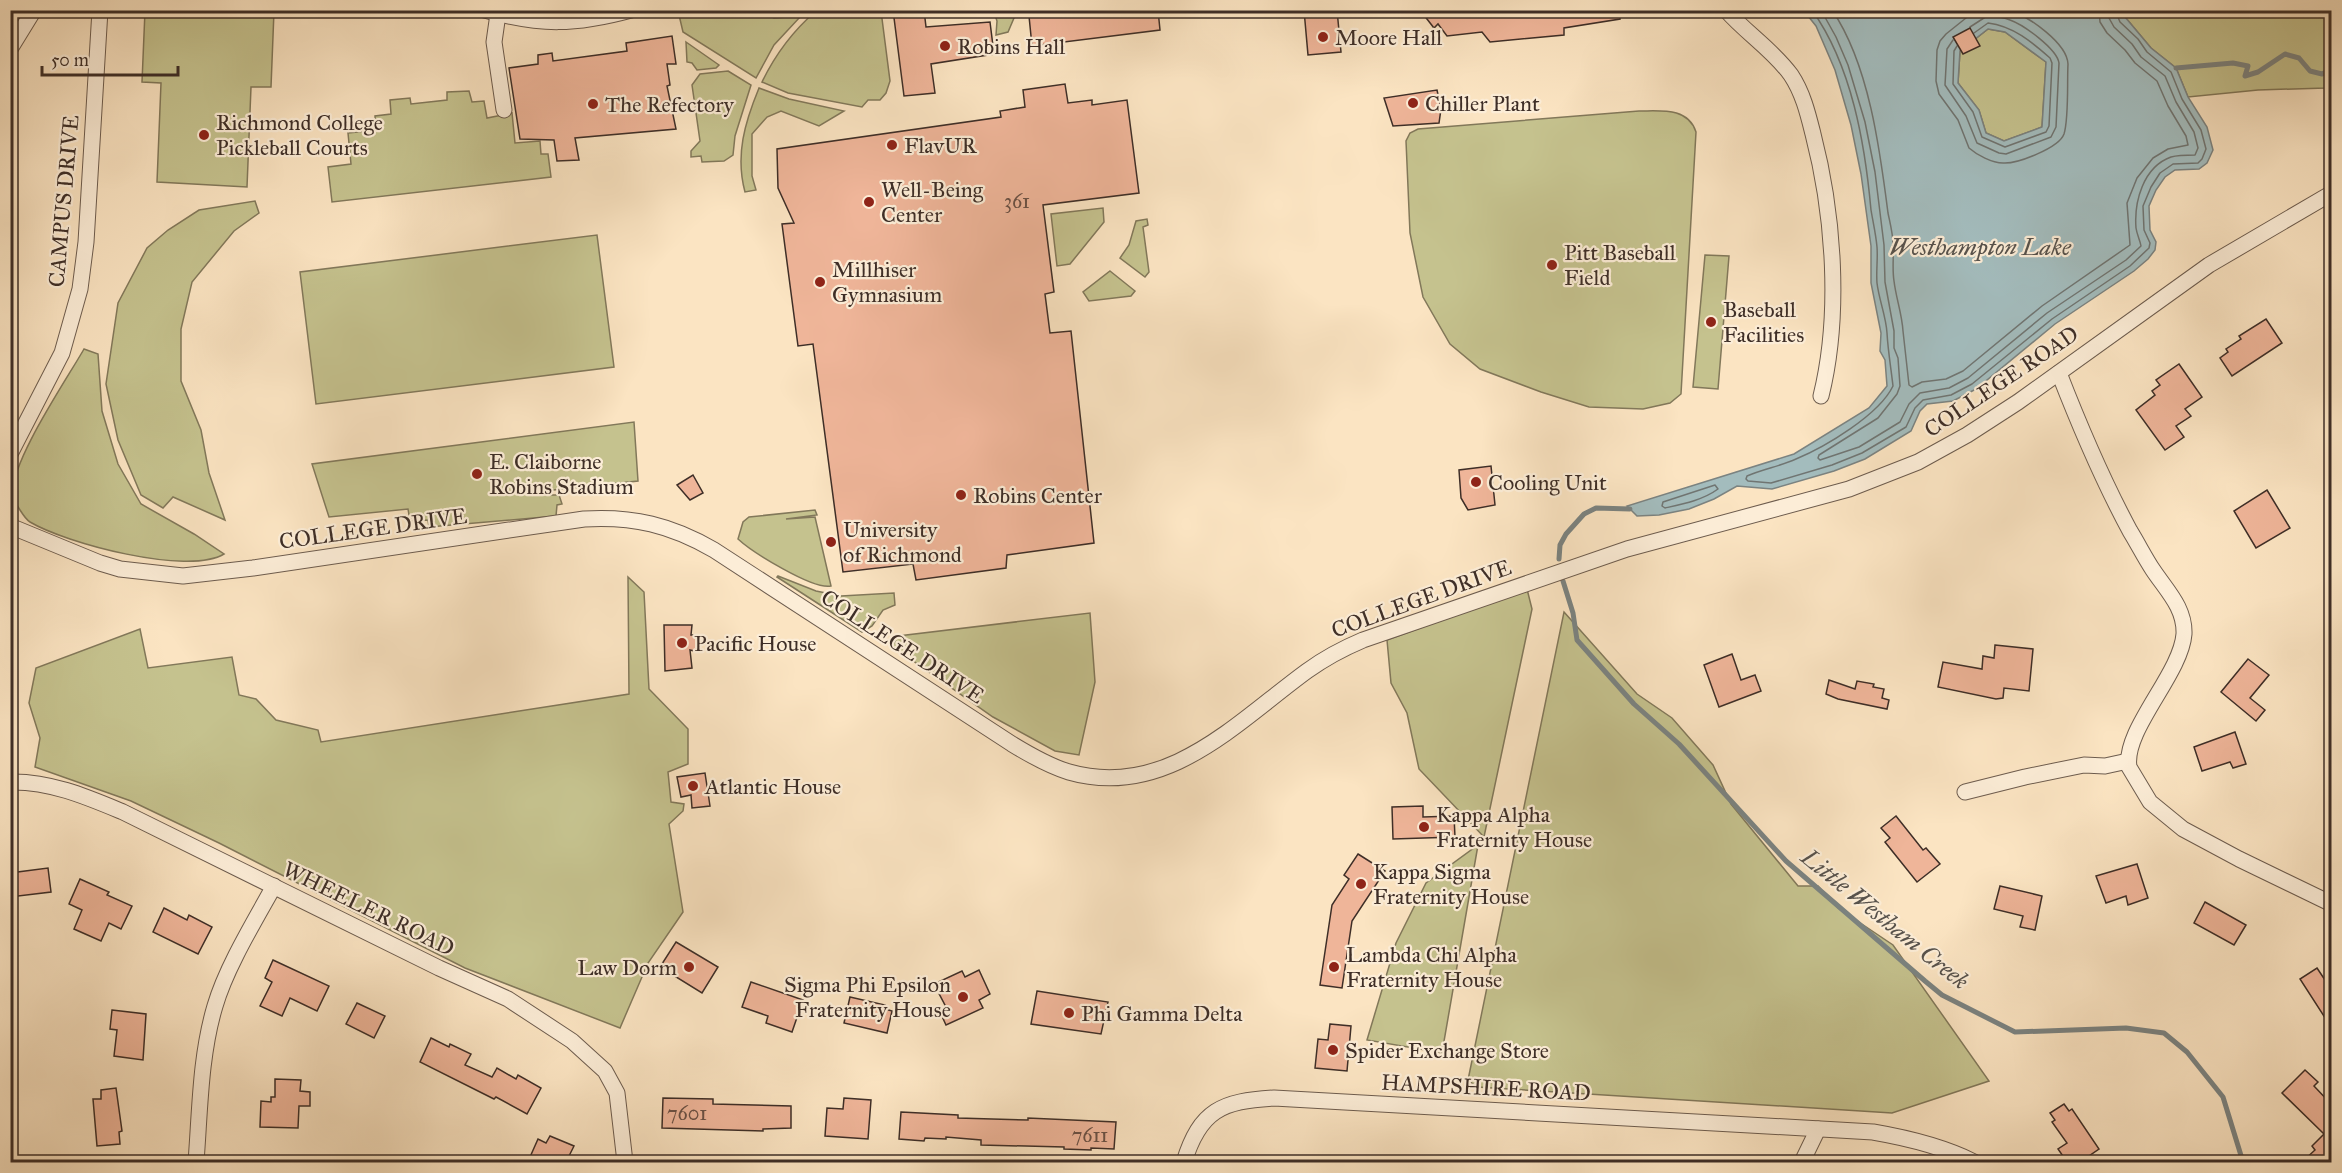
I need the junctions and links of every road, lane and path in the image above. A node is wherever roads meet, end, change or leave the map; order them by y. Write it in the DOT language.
graph roads {
  1 [pos="34,10"];
  2 [pos="100,10"];
  3 [pos="631,10"];
  4 [pos="1726,10"];
  5 [pos="491,12"];
  6 [pos="10,49"];
  7 [pos="504,110"];
  8 [pos="2331,193"];
  9 [pos="2059,374"];
  10 [pos="1821,396"];
  11 [pos="10,454"];
  12 [pos="10,526"];
  13 [pos="1561,571"];
  14 [pos="2128,761"];
  15 [pos="10,782"];
  16 [pos="1965,792"];
  17 [pos="274,886"];
  18 [pos="2331,904"];
  19 [pos="1818,1129"];
  20 [pos="196,1162"];
  21 [pos="625,1162"];
  22 [pos="1184,1162"];
  23 [pos="1802,1162"];
  24 [pos="1974,1162"];
  1 -- 6 [label="street"];
  2 -- 11 [label="street, CAMPUS DRIVE"];
  3 -- 5 [label="street"];
  4 -- 10 [label="street"];
  5 -- 7 [label="street"];
  8 -- 9 [label="street, COLLEGE ROAD"];
  9 -- 13 [label="street, COLLEGE ROAD"];
  9 -- 14 [label="street"];
  12 -- 13 [label="street, COLLEGE DRIVE"];
  14 -- 16 [label="street"];
  14 -- 18 [label="street"];
  15 -- 17 [label="street, WHEELER ROAD"];
  17 -- 20 [label="street"];
  17 -- 21 [label="street, WHEELER ROAD"];
  19 -- 22 [label="street, HAMPSHIRE ROAD"];
  19 -- 23 [label="street"];
  19 -- 24 [label="street, HAMPSHIRE ROAD"];
}
